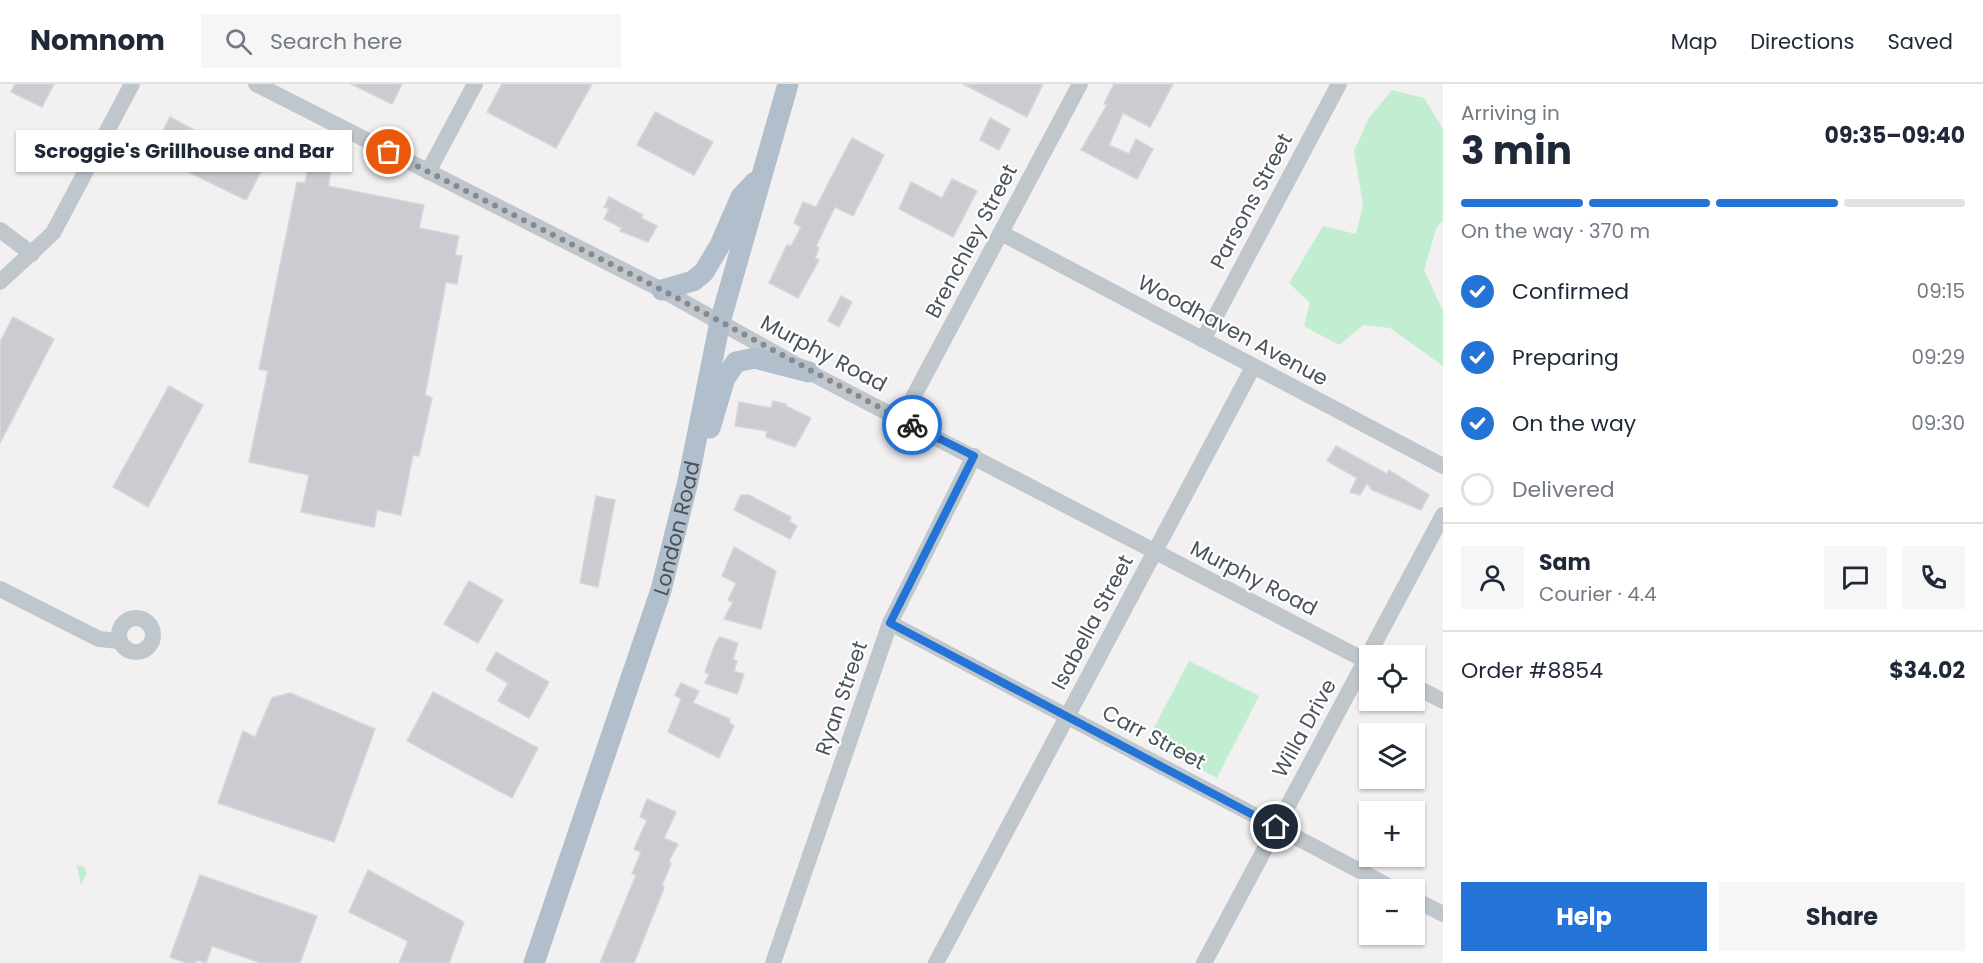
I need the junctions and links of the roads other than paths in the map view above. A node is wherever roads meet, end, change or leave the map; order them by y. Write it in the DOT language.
graph roads {
  1 [pos="132,84"];
  2 [pos="256,84"];
  3 [pos="475,84"];
  4 [pos="788,84"];
  5 [pos="1080,84"];
  6 [pos="1339,84"];
  7 [pos="428,172"];
  8 [pos="761,175"];
  9 [pos="0,230"];
  10 [pos="1001,233"];
  11 [pos="32,254"];
  12 [pos="0,282"];
  13 [pos="662,290"];
  14 [pos="720,322"];
  15 [pos="1203,340"];
  16 [pos="1253,367"];
  17 [pos="809,372"];
  18 [pos="902,420"];
  19 [pos="974,456"];
  20 [pos="1443,466"];
  21 [pos="688,481"];
  22 [pos="1443,515"];
  23 [pos="1155,552"];
  24 [pos="0,589"];
  25 [pos="890,623"];
  26 [pos="119,641"];
  27 [pos="1377,645"];
  28 [pos="1359,657"];
  29 [pos="1359,678"];
  30 [pos="1425,692"];
  31 [pos="1443,701"];
  32 [pos="1067,717"];
  33 [pos="1276,827"];
  34 [pos="1375,879"];
  35 [pos="1425,905"];
  36 [pos="1443,914"];
  37 [pos="534,963"];
  38 [pos="773,963"];
  39 [pos="936,963"];
  40 [pos="1204,963"];
  1 -- 11 [label="street"];
  2 -- 7 [label="street, Murphy Road"];
  3 -- 7 [label="street"];
  4 -- 8 [label="main road, London Road"];
  5 -- 10 [label="street, Brenchley Street"];
  6 -- 15 [label="street, Parsons Street"];
  7 -- 13 [label="street, Murphy Road"];
  8 -- 13 [label="main road"];
  8 -- 14 [label="main road, London Road"];
  9 -- 11 [label="street"];
  10 -- 15 [label="street, Woodhaven Avenue"];
  10 -- 18 [label="street, Brenchley Street"];
  11 -- 12 [label="street"];
  13 -- 14 [label="street, Murphy Road"];
  14 -- 17 [label="street, Murphy Road"];
  14 -- 21 [label="main road, London Road"];
  15 -- 16 [label="street, Woodhaven Avenue"];
  16 -- 20 [label="street, Woodhaven Avenue"];
  16 -- 23 [label="street, Isabella Street"];
  17 -- 18 [label="street, Murphy Road"];
  17 -- 21 [label="main road"];
  18 -- 19 [label="street, Murphy Road"];
  19 -- 23 [label="street, Murphy Road"];
  19 -- 25 [label="street, Ryan Street"];
  21 -- 37 [label="main road, London Road"];
  22 -- 27 [label="street, Willa Drive"];
  23 -- 28 [label="street, Murphy Road"];
  23 -- 32 [label="street, Isabella Street"];
  24 -- 26 [label="street"];
  25 -- 32 [label="street, Carr Street"];
  25 -- 38 [label="street, Ryan Street"];
  29 -- 33 [label="street, Willa Drive"];
  30 -- 31 [label="street"];
  32 -- 33 [label="street, Carr Street"];
  32 -- 39 [label="street, Isabella Street"];
  33 -- 34 [label="street, Carr Street"];
  33 -- 40 [label="street, Willa Drive"];
  35 -- 36 [label="street"];
}
